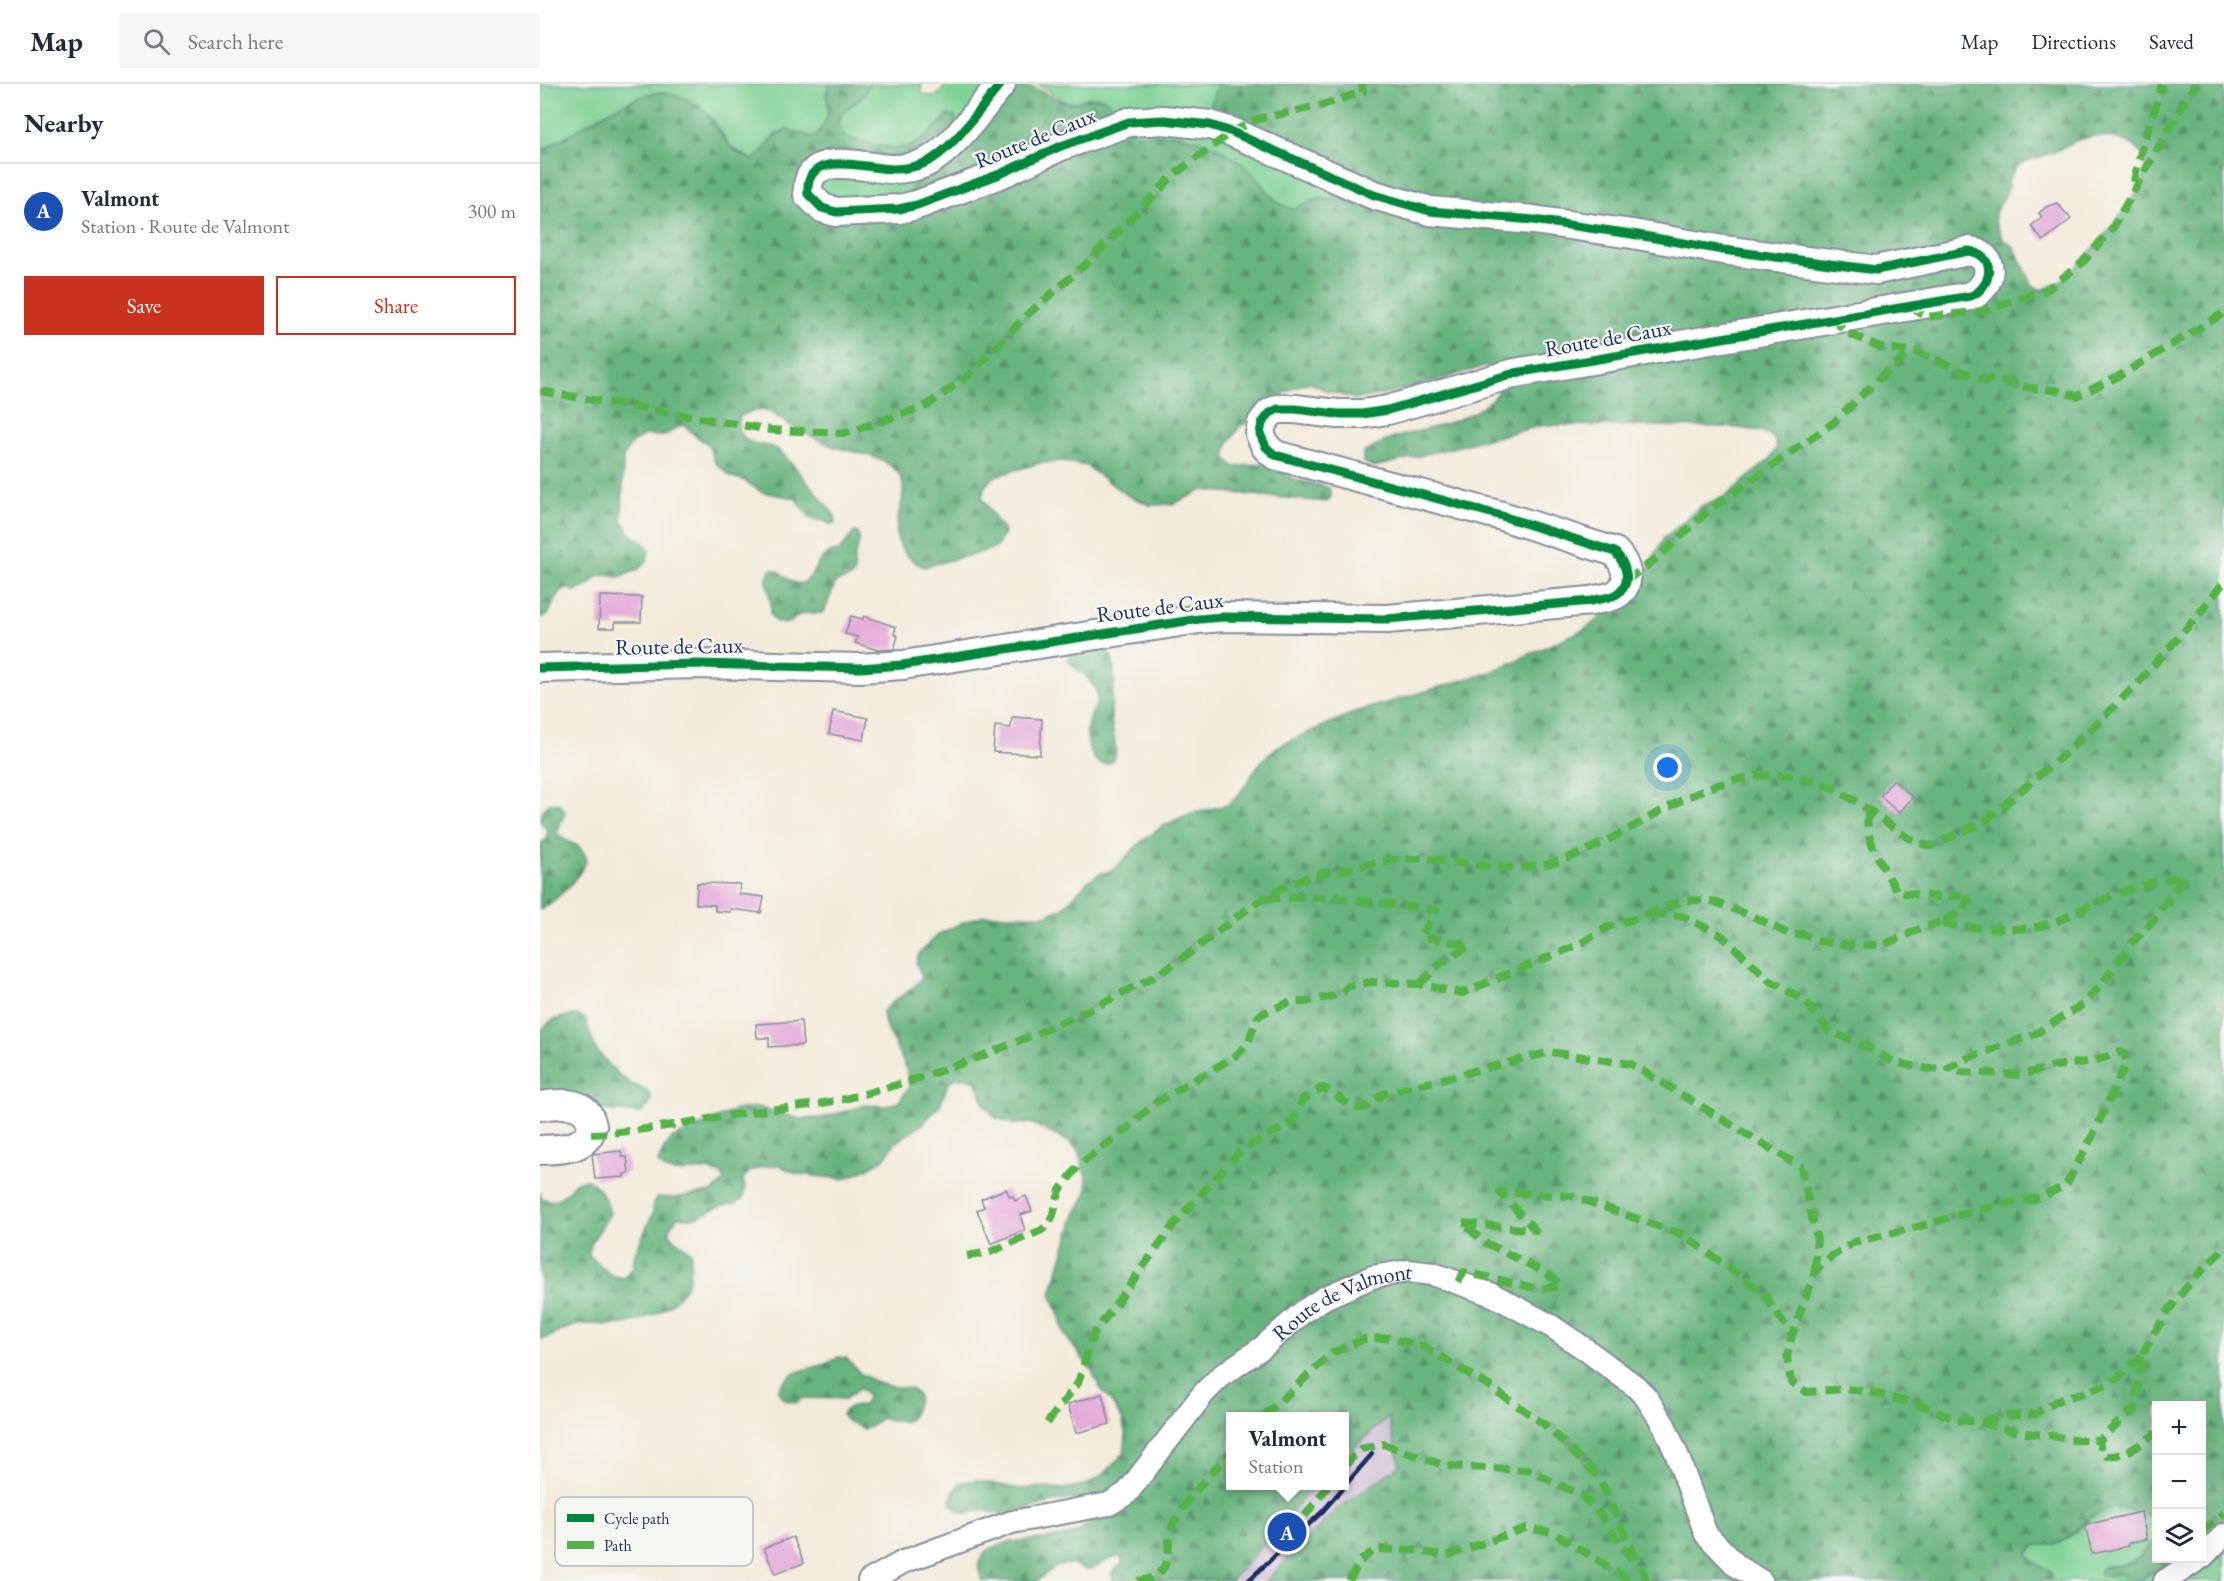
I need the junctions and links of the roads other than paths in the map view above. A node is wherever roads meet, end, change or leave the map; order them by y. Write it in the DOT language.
graph roads {
  1 [pos="1001,84"];
  2 [pos="540,668"];
  3 [pos="540,1106"];
  4 [pos="540,1150"];
  5 [pos="2224,1535"];
  6 [pos="2206,1553"];
  7 [pos="2193,1563"];
  8 [pos="869,1581"];
  9 [pos="1761,1581"];
  10 [pos="2165,1581"];
  1 -- 2 [label="street, Route de Caux"];
  3 -- 4 [label="street"];
  5 -- 6 [label="street"];
  7 -- 10 [label="street"];
  8 -- 9 [label="street, Route de Valmont"];
}
